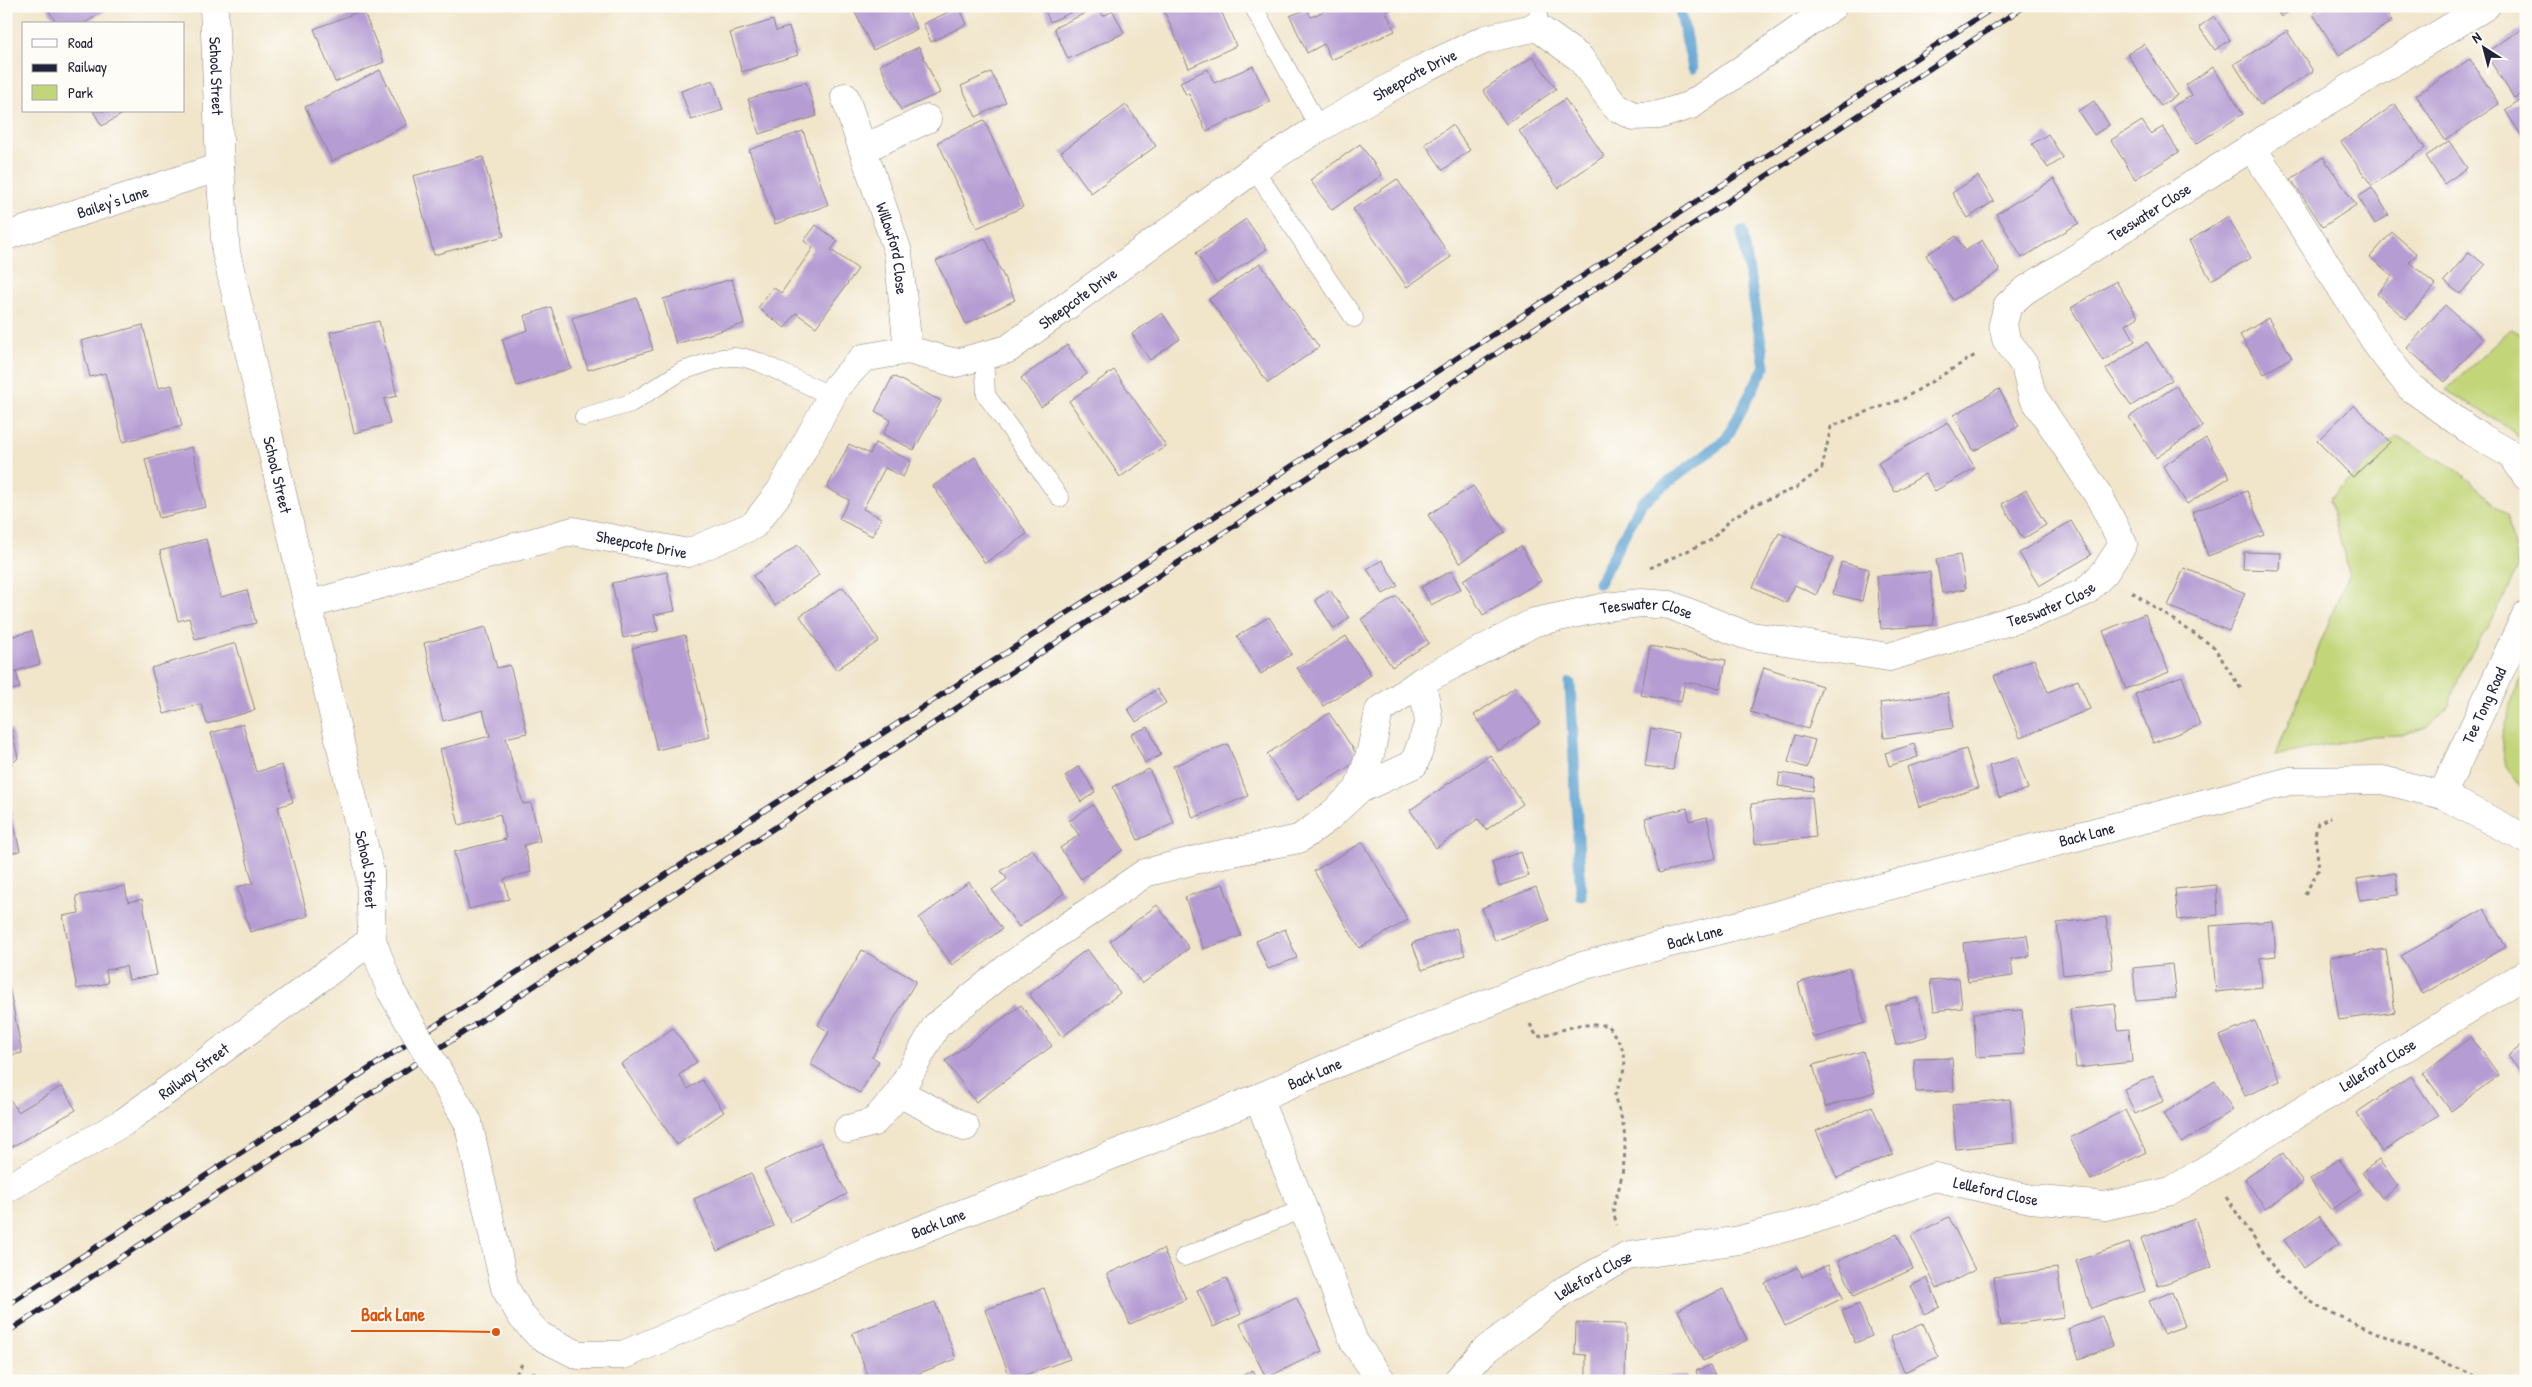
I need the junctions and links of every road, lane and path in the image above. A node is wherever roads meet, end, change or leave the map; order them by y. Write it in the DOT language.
graph roads {
  1 [pos="214,6"];
  2 [pos="1253,6"];
  3 [pos="1833,6"];
  4 [pos="2486,6"];
  5 [pos="1538,17"];
  6 [pos="845,97"];
  7 [pos="927,119"];
  8 [pos="1319,128"];
  9 [pos="2252,148"];
  10 [pos="863,149"];
  11 [pos="220,167"];
  12 [pos="1254,169"];
  13 [pos="6,236"];
  14 [pos="1354,318"];
  15 [pos="2006,339"];
  16 [pos="908,350"];
  17 [pos="984,355"];
  18 [pos="831,396"];
  19 [pos="584,417"];
  20 [pos="2526,476"];
  21 [pos="1060,498"];
  22 [pos="2105,572"];
  23 [pos="1641,603"];
  24 [pos="307,605"];
  25 [pos="2526,615"];
  26 [pos="1422,681"];
  27 [pos="2241,689"];
  28 [pos="1358,790"];
  29 [pos="2442,796"];
  30 [pos="2315,835"];
  31 [pos="2526,839"];
  32 [pos="2305,894"];
  33 [pos="372,940"];
  34 [pos="2526,974"];
  35 [pos="1529,1023"];
  36 [pos="899,1093"];
  37 [pos="1258,1098"];
  38 [pos="965,1127"];
  39 [pos="848,1129"];
  40 [pos="2207,1169"];
  41 [pos="6,1189"];
  42 [pos="1303,1208"];
  43 [pos="1628,1256"];
  44 [pos="1184,1257"];
  45 [pos="1382,1381"];
  46 [pos="1457,1381"];
  47 [pos="2487,1381"];
  1 -- 11 [label="street, School Street"];
  2 -- 8 [label="lane"];
  3 -- 5 [label="street, Sheepcote Drive"];
  4 -- 9 [label="street, Teeswater Close"];
  5 -- 8 [label="street, Sheepcote Drive"];
  6 -- 10 [label="street, Willowford Close"];
  7 -- 10 [label="street"];
  8 -- 12 [label="street, Sheepcote Drive"];
  9 -- 15 [label="street, Teeswater Close"];
  9 -- 20 [label="street"];
  10 -- 16 [label="street, Willowford Close"];
  11 -- 13 [label="street, Bailey's Lane"];
  11 -- 24 [label="street, School Street"];
  12 -- 14 [label="lane"];
  12 -- 17 [label="street, Sheepcote Drive"];
  15 -- 22 [label="street, Teeswater Close"];
  15 -- 23 [label="path"];
  16 -- 17 [label="street, Sheepcote Drive"];
  16 -- 18 [label="street, Sheepcote Drive"];
  17 -- 21 [label="lane"];
  18 -- 19 [label="lane"];
  18 -- 24 [label="street, Sheepcote Drive"];
  22 -- 23 [label="street, Teeswater Close"];
  22 -- 27 [label="path"];
  23 -- 26 [label="street, Teeswater Close"];
  24 -- 33 [label="street, School Street"];
  25 -- 29 [label="street, Tee Tong Road"];
  26 -- 28 [label="street, Teeswater Close"];
  26 -- 28 [label="street"];
  28 -- 36 [label="street"];
  29 -- 31 [label="street, Back Lane"];
  29 -- 37 [label="street, Back Lane"];
  30 -- 32 [label="path"];
  33 -- 37 [label="street, Back Lane, bridge"];
  33 -- 41 [label="street, Railway Street"];
  34 -- 40 [label="street, Lelleford Close"];
  35 -- 43 [label="path"];
  36 -- 38 [label="street"];
  36 -- 39 [label="street"];
  37 -- 42 [label="street"];
  40 -- 43 [label="street, Lelleford Close"];
  40 -- 47 [label="path"];
  42 -- 44 [label="lane"];
  42 -- 45 [label="street"];
  43 -- 46 [label="street, Lelleford Close"];
}
